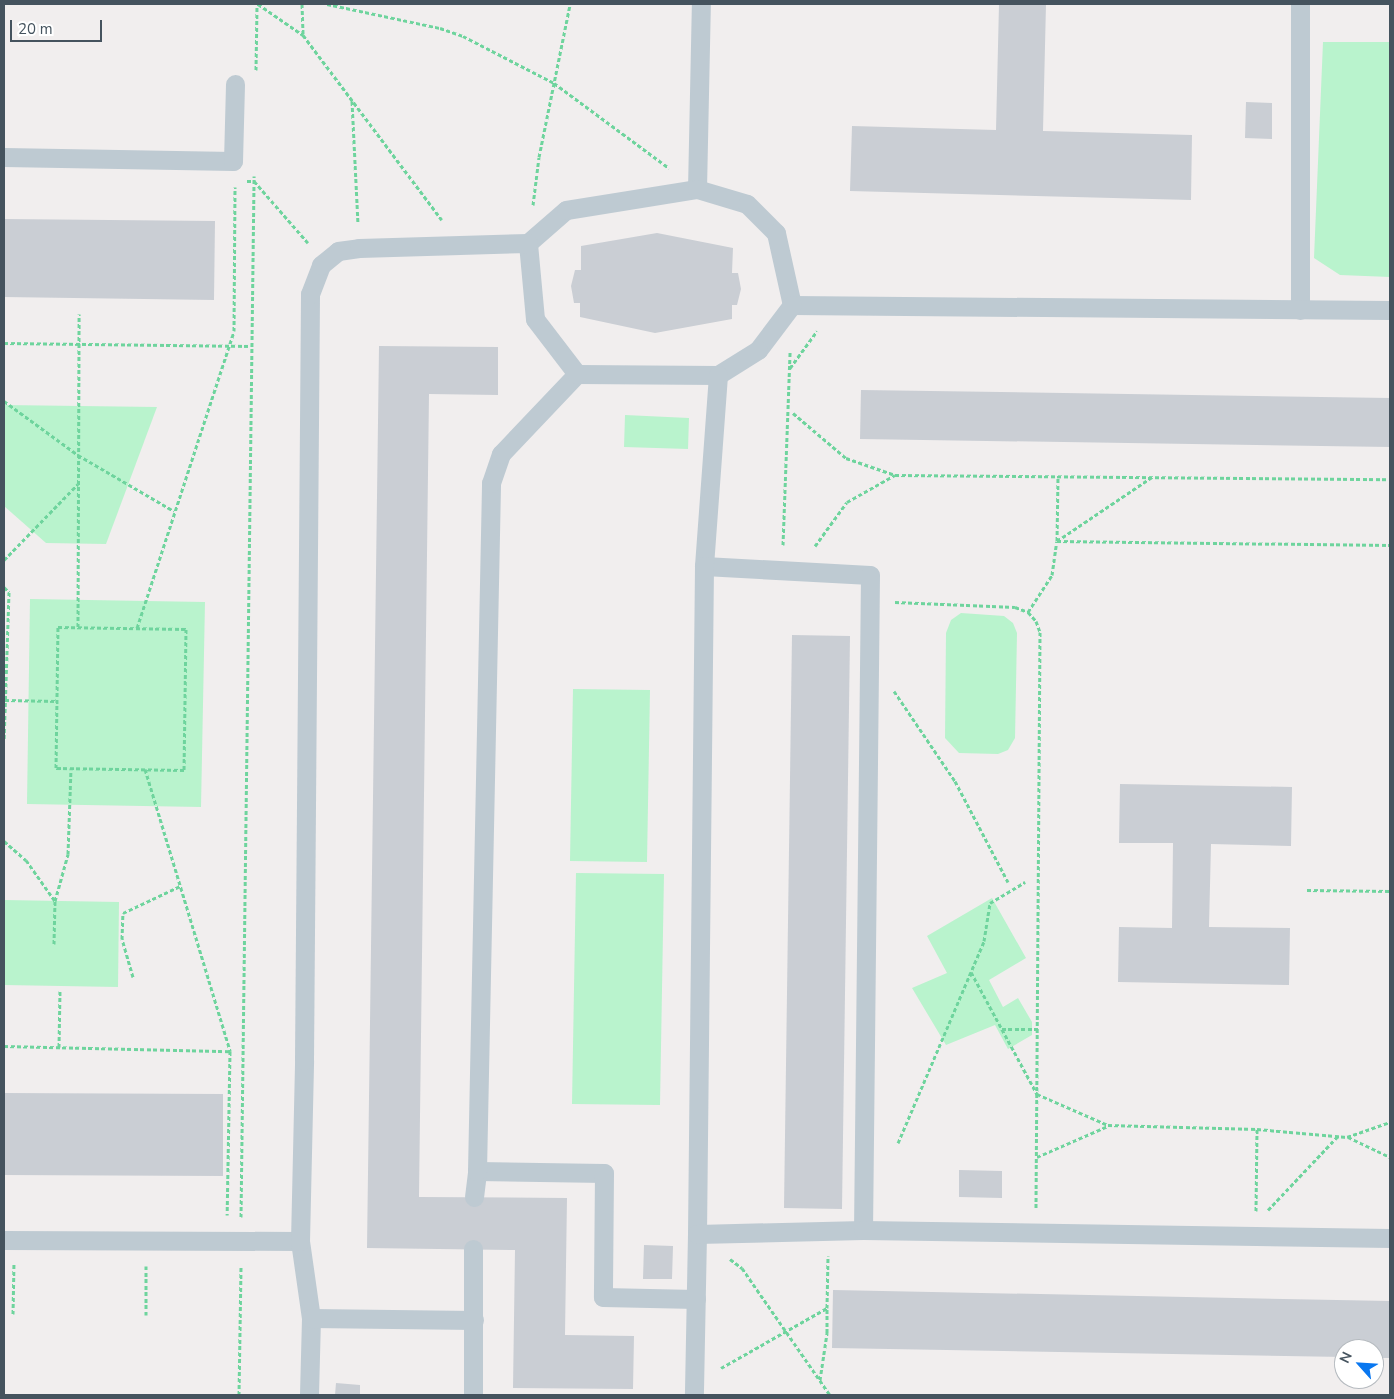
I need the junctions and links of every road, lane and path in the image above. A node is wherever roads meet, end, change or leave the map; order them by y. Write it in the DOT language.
graph roads {
  1 [pos="258,4"];
  2 [pos="302,4"];
  3 [pos="327,4"];
  4 [pos="570,4"];
  5 [pos="701,4"];
  6 [pos="1300,4"];
  7 [pos="303,35"];
  8 [pos="554,83"];
  9 [pos="235,84"];
  10 [pos="352,100"];
  11 [pos="4,156"];
  12 [pos="235,181"];
  13 [pos="254,181"];
  14 [pos="244,182"];
  15 [pos="697,189"];
  16 [pos="528,242"];
  17 [pos="461,245"];
  18 [pos="359,248"];
  19 [pos="321,265"];
  20 [pos="792,305"];
  21 [pos="836,306"];
  22 [pos="1300,310"];
  23 [pos="1390,310"];
  24 [pos="79,314"];
  25 [pos="4,343"];
  26 [pos="79,344"];
  27 [pos="229,346"];
  28 [pos="251,346"];
  29 [pos="789,369"];
  30 [pos="577,374"];
  31 [pos="718,376"];
  32 [pos="4,401"];
  33 [pos="793,413"];
  34 [pos="78,455"];
  35 [pos="895,475"];
  36 [pos="1058,477"];
  37 [pos="1152,477"];
  38 [pos="1390,479"];
  39 [pos="78,484"];
  40 [pos="174,511"];
  41 [pos="1057,541"];
  42 [pos="1390,545"];
  43 [pos="4,560"];
  44 [pos="704,566"];
  45 [pos="790,571"];
  46 [pos="4,587"];
  47 [pos="870,600"];
  48 [pos="1028,612"];
  49 [pos="78,627"];
  50 [pos="137,628"];
  51 [pos="870,655"];
  52 [pos="4,700"];
  53 [pos="57,701"];
  54 [pos="4,740"];
  55 [pos="71,768"];
  56 [pos="145,769"];
  57 [pos="4,841"];
  58 [pos="1008,882"];
  59 [pos="1025,882"];
  60 [pos="180,886"];
  61 [pos="1307,890"];
  62 [pos="1390,891"];
  63 [pos="55,901"];
  64 [pos="54,944"];
  65 [pos="971,972"];
  66 [pos="133,977"];
  67 [pos="60,991"];
  68 [pos="1002,1029"];
  69 [pos="1038,1029"];
  70 [pos="4,1046"];
  71 [pos="59,1047"];
  72 [pos="230,1051"];
  73 [pos="1037,1094"];
  74 [pos="1390,1122"];
  75 [pos="1108,1125"];
  76 [pos="1257,1129"];
  77 [pos="1338,1136"];
  78 [pos="1347,1136"];
  79 [pos="898,1143"];
  80 [pos="1390,1156"];
  81 [pos="1037,1157"];
  82 [pos="477,1171"];
  83 [pos="474,1197"];
  84 [pos="863,1230"];
  85 [pos="1255,1230"];
  86 [pos="828,1231"];
  87 [pos="1036,1232"];
  88 [pos="698,1234"];
  89 [pos="1390,1238"];
  90 [pos="4,1240"];
  91 [pos="234,1241"];
  92 [pos="300,1241"];
  93 [pos="473,1250"];
  94 [pos="14,1279"];
  95 [pos="146,1280"];
  96 [pos="696,1299"];
  97 [pos="827,1308"];
  98 [pos="14,1314"];
  99 [pos="146,1316"];
  100 [pos="311,1318"];
  101 [pos="474,1320"];
  102 [pos="786,1331"];
  103 [pos="820,1381"];
  104 [pos="694,1389"];
  105 [pos="239,1395"];
  106 [pos="309,1395"];
  107 [pos="473,1395"];
  108 [pos="830,1395"];
  1 -- 7 [label="path"];
  2 -- 7 [label="path"];
  3 -- 8 [label="path"];
  4 -- 8 [label="path"];
  5 -- 15 [label="lane"];
  6 -- 22 [label="lane"];
  7 -- 10 [label="path"];
  8 -- 15 [label="path"];
  8 -- 16 [label="path"];
  9 -- 11 [label="lane"];
  10 -- 17 [label="path"];
  10 -- 18 [label="path"];
  12 -- 27 [label="path"];
  13 -- 14 [label="path"];
  13 -- 19 [label="path"];
  13 -- 28 [label="path"];
  15 -- 16 [label="lane"];
  15 -- 20 [label="lane"];
  16 -- 17 [label="lane"];
  16 -- 30 [label="lane"];
  17 -- 18 [label="lane"];
  18 -- 19 [label="lane"];
  19 -- 92 [label="lane"];
  20 -- 21 [label="lane"];
  20 -- 29 [label="path"];
  20 -- 31 [label="lane"];
  21 -- 22 [label="lane"];
  21 -- 29 [label="path"];
  22 -- 23 [label="lane"];
  24 -- 26 [label="path"];
  25 -- 26 [label="path"];
  26 -- 27 [label="path"];
  26 -- 34 [label="path"];
  27 -- 28 [label="path"];
  27 -- 40 [label="path"];
  28 -- 91 [label="path"];
  29 -- 45 [label="path"];
  30 -- 31 [label="lane"];
  30 -- 82 [label="lane"];
  31 -- 44 [label="lane"];
  32 -- 34 [label="path"];
  33 -- 35 [label="path"];
  34 -- 39 [label="path"];
  34 -- 40 [label="path"];
  35 -- 36 [label="path"];
  35 -- 45 [label="path"];
  36 -- 37 [label="path"];
  36 -- 41 [label="path"];
  37 -- 38 [label="path"];
  37 -- 41 [label="path"];
  39 -- 43 [label="path"];
  39 -- 49 [label="path"];
  40 -- 50 [label="path"];
  41 -- 42 [label="path"];
  41 -- 48 [label="path"];
  44 -- 45 [label="lane"];
  44 -- 88 [label="lane"];
  45 -- 47 [label="lane"];
  46 -- 52 [label="path"];
  47 -- 48 [label="path"];
  47 -- 51 [label="lane"];
  48 -- 69 [label="path"];
  49 -- 50 [label="path"];
  49 -- 53 [label="path"];
  50 -- 56 [label="path"];
  51 -- 58 [label="path"];
  51 -- 84 [label="lane"];
  52 -- 53 [label="path"];
  52 -- 54 [label="path"];
  53 -- 55 [label="path"];
  55 -- 56 [label="path"];
  55 -- 63 [label="path"];
  56 -- 60 [label="path"];
  57 -- 63 [label="path"];
  59 -- 65 [label="path"];
  60 -- 66 [label="path"];
  60 -- 72 [label="path"];
  61 -- 62 [label="path"];
  63 -- 64 [label="path"];
  65 -- 68 [label="path"];
  65 -- 79 [label="path"];
  67 -- 71 [label="path"];
  68 -- 69 [label="path"];
  68 -- 73 [label="path"];
  69 -- 73 [label="path"];
  70 -- 71 [label="path"];
  71 -- 72 [label="path"];
  72 -- 91 [label="path"];
  73 -- 75 [label="path"];
  73 -- 81 [label="path"];
  74 -- 78 [label="path"];
  75 -- 76 [label="path"];
  75 -- 81 [label="path"];
  76 -- 77 [label="path"];
  76 -- 85 [label="path"];
  77 -- 78 [label="path"];
  77 -- 85 [label="path"];
  78 -- 80 [label="path"];
  81 -- 87 [label="path"];
  82 -- 83 [label="lane"];
  82 -- 96 [label="lane"];
  84 -- 86 [label="lane"];
  84 -- 87 [label="lane"];
  85 -- 87 [label="lane"];
  85 -- 89 [label="lane"];
  86 -- 88 [label="lane"];
  86 -- 97 [label="path"];
  88 -- 96 [label="lane"];
  88 -- 102 [label="path"];
  90 -- 91 [label="lane"];
  91 -- 92 [label="lane"];
  91 -- 105 [label="path"];
  92 -- 100 [label="lane"];
  93 -- 101 [label="lane"];
  94 -- 98 [label="path"];
  95 -- 99 [label="path"];
  96 -- 104 [label="lane"];
  97 -- 102 [label="path"];
  97 -- 103 [label="path"];
  100 -- 101 [label="lane"];
  100 -- 106 [label="lane"];
  101 -- 107 [label="lane"];
  102 -- 103 [label="path"];
  102 -- 104 [label="path"];
  103 -- 108 [label="path"];
}
